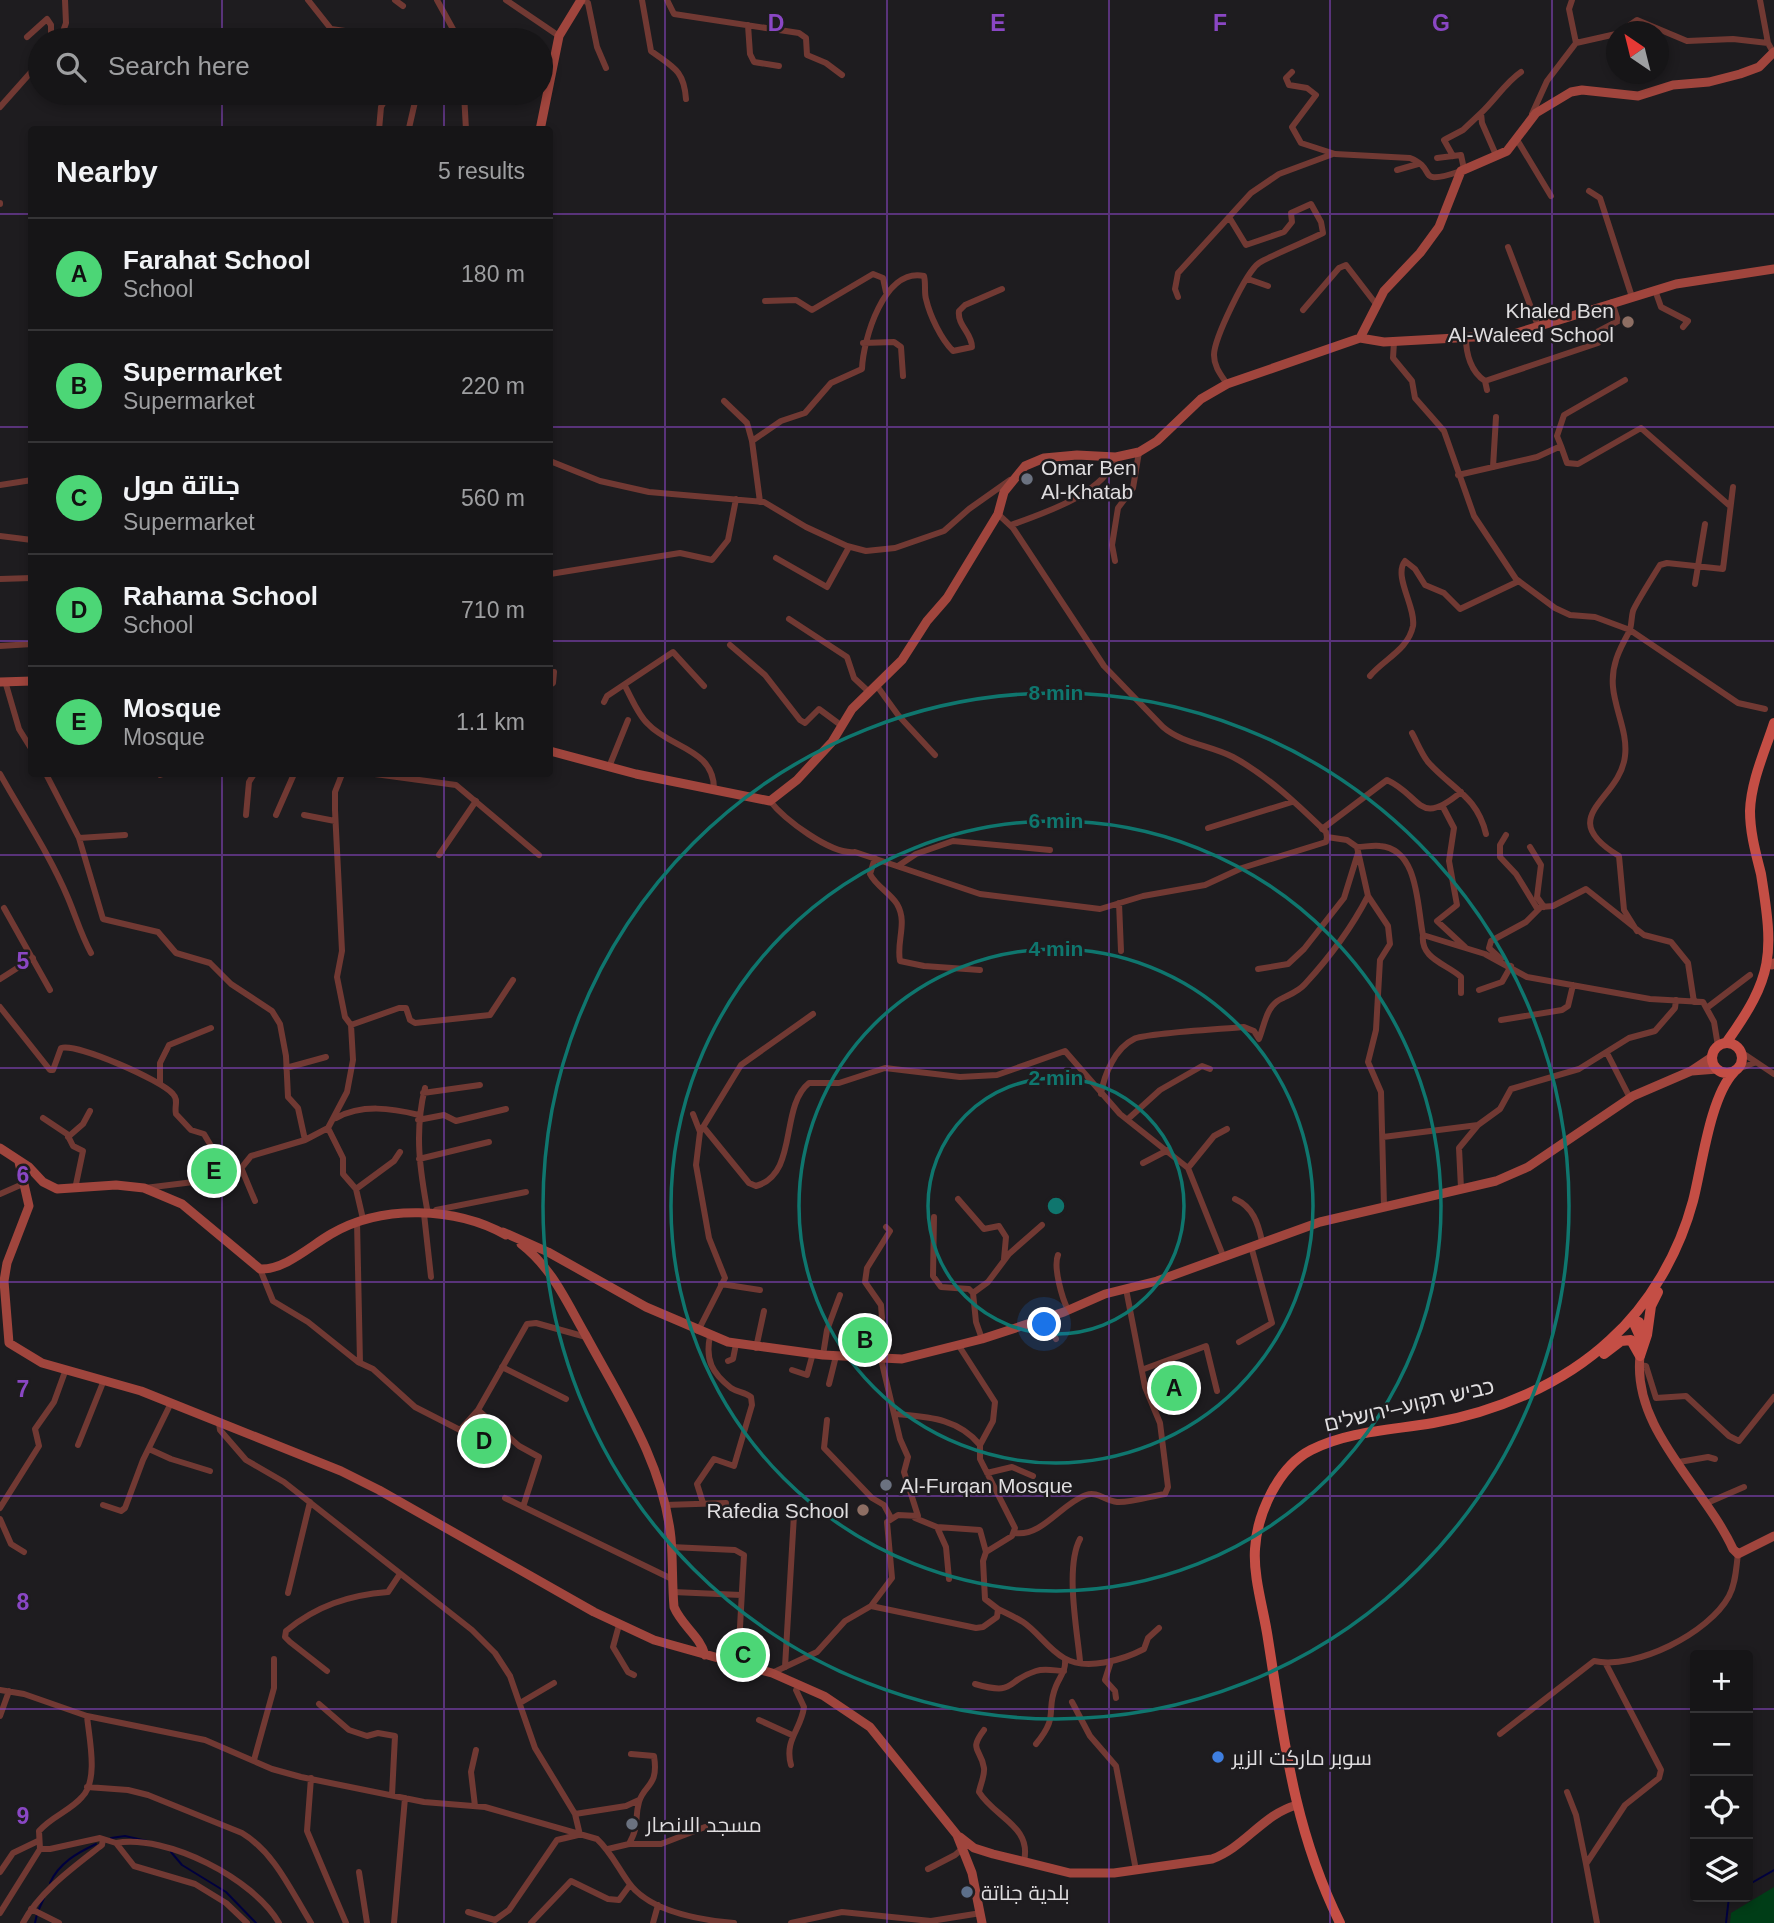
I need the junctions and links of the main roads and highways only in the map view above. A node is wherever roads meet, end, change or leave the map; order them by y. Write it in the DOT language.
graph roads {
  1 [pos="1774,723"];
  2 [pos="1773,964"];
  3 [pos="1730,1047"];
  4 [pos="1717,1069"];
  5 [pos="1736,1071"];
  6 [pos="1718,1102"];
  7 [pos="1675,1249"];
  8 [pos="1632,1319"];
  9 [pos="1647,1335"];
  10 [pos="1639,1361"];
  11 [pos="1533,1390"];
  12 [pos="1340,1923"];
  1 -- 2 [label="main road"];
  2 -- 3 [label="main road"];
  3 -- 4 [label="main road"];
  3 -- 5 [label="main road"];
  4 -- 5 [label="main road"];
  4 -- 6 [label="main road, כביש תקוע–ירושלים"];
  5 -- 6 [label="main road, כביש תקוע–ירושלים"];
  6 -- 7 [label="main road, כביש תקוע–ירושלים"];
  7 -- 8 [label="main road, כביש תקוע–ירושלים"];
  7 -- 9 [label="main road"];
  8 -- 9 [label="main road"];
  8 -- 10 [label="main road"];
  8 -- 11 [label="main road, כביש תקוע–ירושלים"];
  9 -- 10 [label="main road"];
  10 -- 11 [label="main road"];
  11 -- 12 [label="main road, כביש תקוע–ירושלים"];
}
